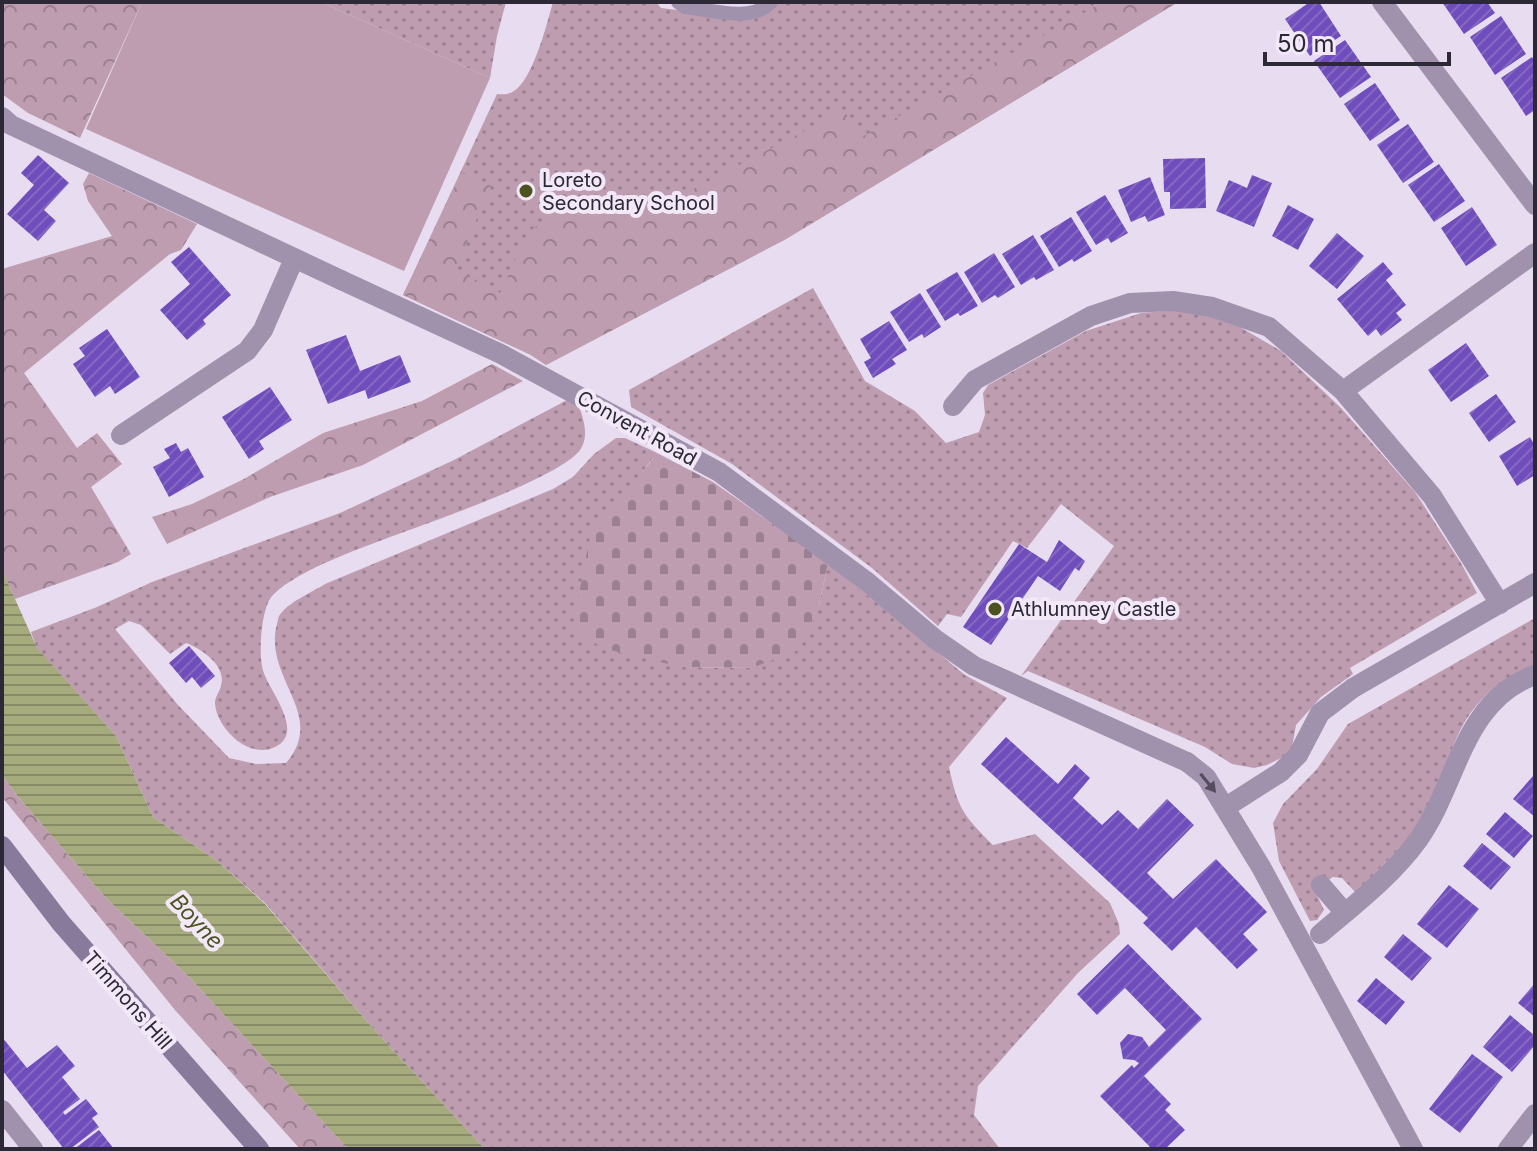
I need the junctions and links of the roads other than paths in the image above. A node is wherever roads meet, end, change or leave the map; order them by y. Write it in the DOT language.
graph roads {
  1 [pos="678,2"];
  2 [pos="771,2"];
  3 [pos="1382,2"];
  4 [pos="2,117"];
  5 [pos="1535,205"];
  6 [pos="1535,253"];
  7 [pos="294,259"];
  8 [pos="1343,391"];
  9 [pos="953,406"];
  10 [pos="121,435"];
  11 [pos="1535,583"];
  12 [pos="1500,604"];
  13 [pos="1535,675"];
  14 [pos="1226,807"];
  15 [pos="2,846"];
  16 [pos="1321,885"];
  17 [pos="1345,913"];
  18 [pos="1320,934"];
  19 [pos="2,1110"];
  20 [pos="1535,1114"];
  21 [pos="33,1149"];
  22 [pos="259,1149"];
  23 [pos="1413,1149"];
  24 [pos="1508,1149"];
  1 -- 2 [label="lane"];
  3 -- 5 [label="street"];
  4 -- 7 [label="street, Convent Road"];
  6 -- 8 [label="street"];
  7 -- 10 [label="street"];
  7 -- 14 [label="street, Convent Road, one-way"];
  8 -- 9 [label="street"];
  8 -- 12 [label="street"];
  11 -- 12 [label="street"];
  12 -- 14 [label="street"];
  13 -- 17 [label="street"];
  14 -- 23 [label="street, Convent Road"];
  15 -- 22 [label="main road, Timmons Hill"];
  16 -- 17 [label="street"];
  17 -- 18 [label="street"];
  19 -- 21 [label="street"];
  20 -- 24 [label="street"];
}
